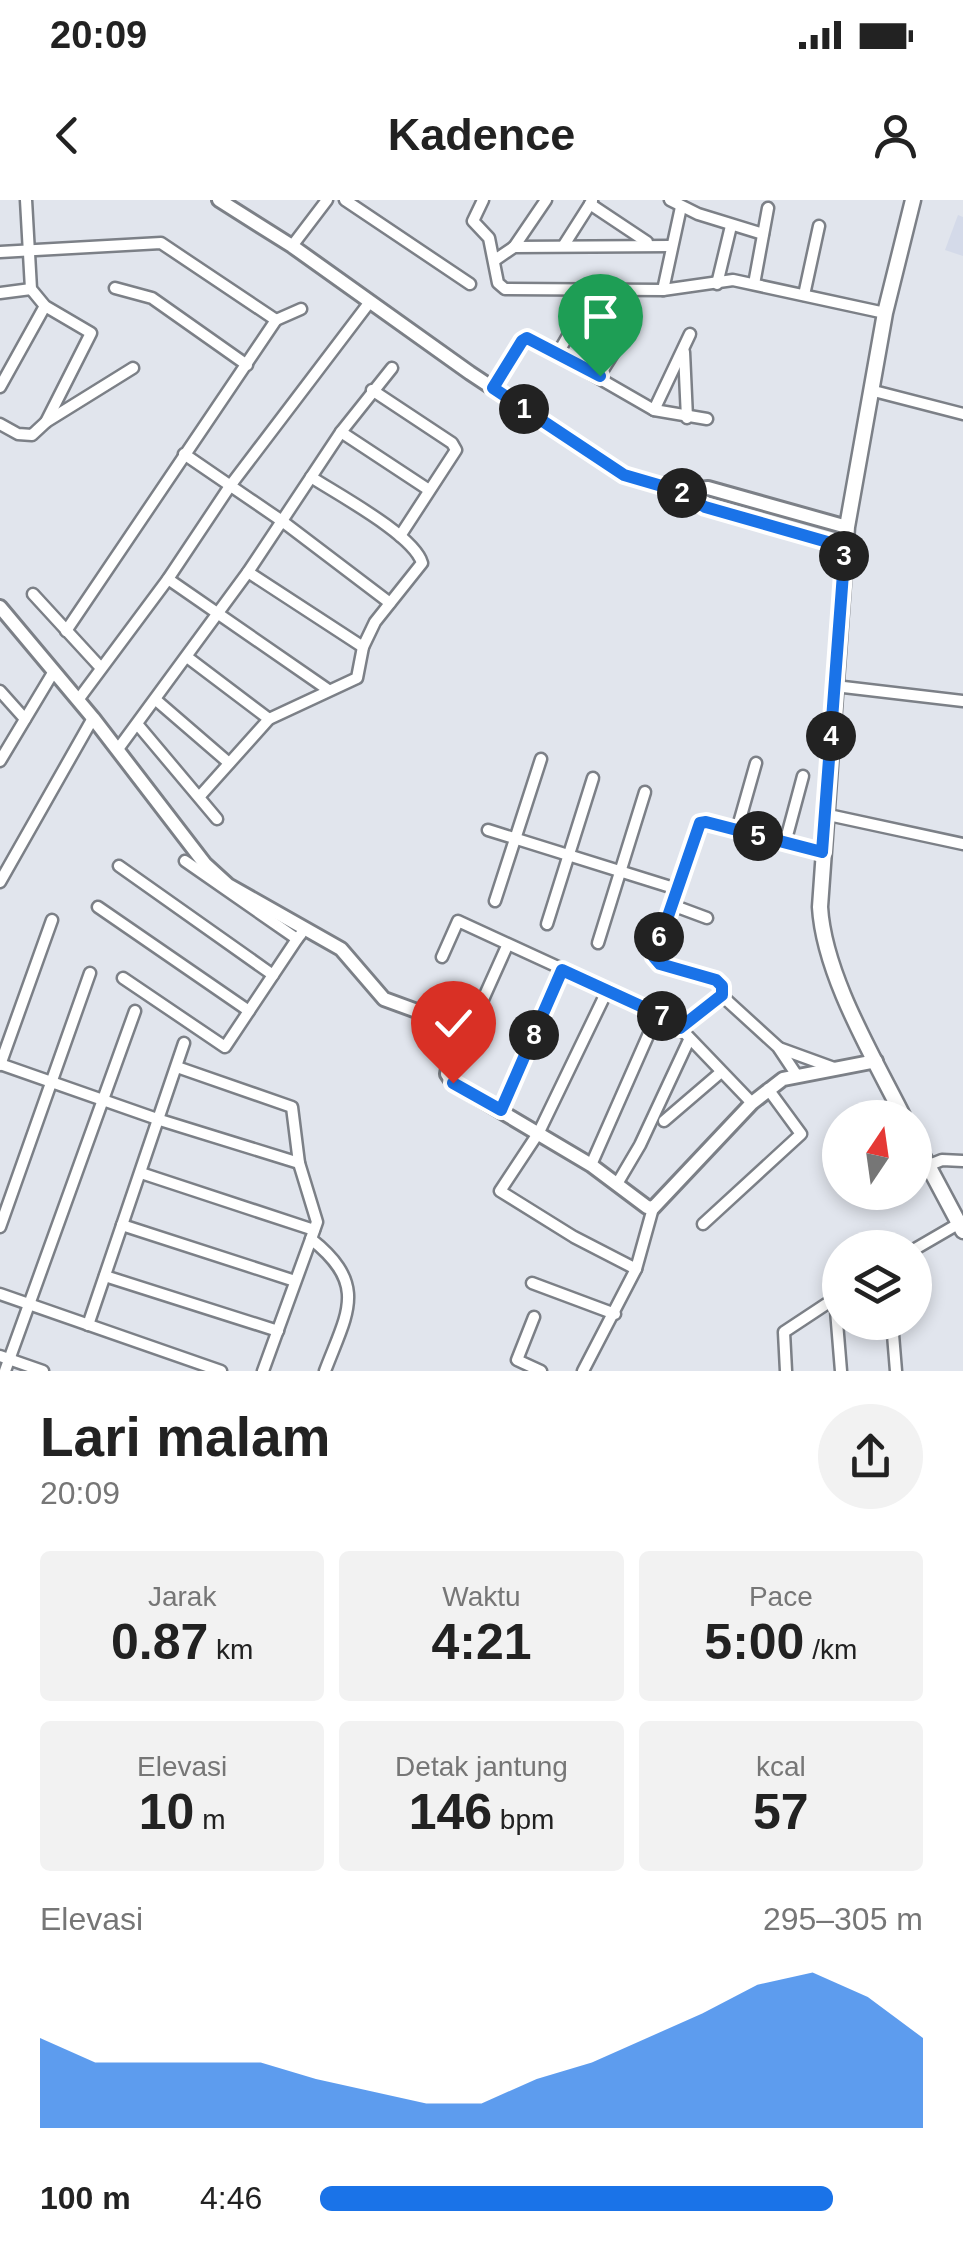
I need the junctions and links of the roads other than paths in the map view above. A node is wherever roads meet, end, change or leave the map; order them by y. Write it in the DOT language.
graph roads {
  1 [pos="26,200"];
  2 [pos="218,200"];
  3 [pos="327,200"];
  4 [pos="346,200"];
  5 [pos="483,200"];
  6 [pos="546,200"];
  7 [pos="670,200"];
  8 [pos="913,200"];
  9 [pos="591,202"];
  10 [pos="682,207"];
  11 [pos="768,208"];
  12 [pos="732,226"];
  13 [pos="819,226"];
  14 [pos="763,234"];
  15 [pos="649,244"];
  16 [pos="564,245"];
  17 [pos="292,246"];
  18 [pos="671,246"];
  19 [pos="514,247"];
  20 [pos="28,248"];
  21 [pos="0,252"];
  22 [pos="495,260"];
  23 [pos="470,284"];
  24 [pos="716,284"];
  25 [pos="754,284"];
  26 [pos="115,288"];
  27 [pos="31,289"];
  28 [pos="663,290"];
  29 [pos="0,293"];
  30 [pos="804,295"];
  31 [pos="369,302"];
  32 [pos="45,306"];
  33 [pos="301,310"];
  34 [pos="885,314"];
  35 [pos="276,320"];
  36 [pos="632,322"];
  37 [pos="569,334"];
  38 [pos="690,334"];
  39 [pos="684,351"];
  40 [pos="558,352"];
  41 [pos="247,365"];
  42 [pos="133,368"];
  43 [pos="392,368"];
  44 [pos="600,376"];
  45 [pos="489,386"];
  46 [pos="0,388"];
  47 [pos="372,390"];
  48 [pos="870,390"];
  49 [pos="654,410"];
  50 [pos="963,414"];
  51 [pos="688,418"];
  52 [pos="707,419"];
  53 [pos="46,422"];
  54 [pos="0,424"];
  55 [pos="341,432"];
  56 [pos="184,454"];
  57 [pos="311,477"];
  58 [pos="230,486"];
  59 [pos="429,490"];
  60 [pos="679,491"];
  61 [pos="282,521"];
  62 [pos="826,521"];
  63 [pos="847,526"];
  64 [pos="400,536"];
  65 [pos="822,540"];
  66 [pos="845,547"];
  67 [pos="248,572"];
  68 [pos="168,579"];
  69 [pos="32,594"];
  70 [pos="390,603"];
  71 [pos="0,607"];
  72 [pos="218,612"];
  73 [pos="66,631"];
  74 [pos="363,647"];
  75 [pos="187,656"];
  76 [pos="100,668"];
  77 [pos="54,671"];
  78 [pos="835,686"];
  79 [pos="328,689"];
  80 [pos="0,691"];
  81 [pos="78,700"];
  82 [pos="156,700"];
  83 [pos="963,701"];
  84 [pos="94,718"];
  85 [pos="269,718"];
  86 [pos="25,719"];
  87 [pos="138,725"];
  88 [pos="118,749"];
  89 [pos="541,759"];
  90 [pos="0,760"];
  91 [pos="229,763"];
  92 [pos="756,763"];
  93 [pos="802,776"];
  94 [pos="593,778"];
  95 [pos="646,792"];
  96 [pos="200,796"];
  97 [pos="824,814"];
  98 [pos="217,820"];
  99 [pos="488,830"];
  100 [pos="736,830"];
  101 [pos="514,840"];
  102 [pos="785,842"];
  103 [pos="963,844"];
  104 [pos="822,852"];
  105 [pos="189,855"];
  106 [pos="568,857"];
  107 [pos="119,866"];
  108 [pos="619,874"];
  109 [pos="0,882"];
  110 [pos="677,890"];
  111 [pos="495,900"];
  112 [pos="672,905"];
  113 [pos="98,907"];
  114 [pos="707,918"];
  115 [pos="52,920"];
  116 [pos="547,924"];
  117 [pos="301,934"];
  118 [pos="598,943"];
  119 [pos="507,946"];
  120 [pos="442,957"];
  121 [pos="562,970"];
  122 [pos="90,973"];
  123 [pos="274,975"];
  124 [pos="123,978"];
  125 [pos="608,989"];
  126 [pos="722,995"];
  127 [pos="135,1011"];
  128 [pos="248,1011"];
  129 [pos="658,1014"];
  130 [pos="680,1028"];
  131 [pos="690,1040"];
  132 [pos="184,1044"];
  133 [pos="778,1048"];
  134 [pos="876,1061"];
  135 [pos="0,1064"];
  136 [pos="177,1067"];
  137 [pos="836,1069"];
  138 [pos="720,1072"];
  139 [pos="796,1074"];
  140 [pos="448,1078"];
  141 [pos="53,1082"];
  142 [pos="768,1089"];
  143 [pos="104,1099"];
  144 [pos="895,1100"];
  145 [pos="752,1103"];
  146 [pos="501,1110"];
  147 [pos="160,1120"];
  148 [pos="664,1121"];
  149 [pos="539,1132"];
  150 [pos="963,1161"];
  151 [pos="299,1163"];
  152 [pos="932,1164"];
  153 [pos="591,1165"];
  154 [pos="141,1173"];
  155 [pos="932,1173"];
  156 [pos="618,1184"];
  157 [pos="653,1208"];
  158 [pos="703,1224"];
  159 [pos="122,1225"];
  160 [pos="961,1227"];
  161 [pos="0,1228"];
  162 [pos="313,1234"];
  163 [pos="932,1241"];
  164 [pos="636,1269"];
  165 [pos="105,1276"];
  166 [pos="295,1282"];
  167 [pos="532,1282"];
  168 [pos="0,1294"];
  169 [pos="30,1305"];
  170 [pos="822,1307"];
  171 [pos="615,1314"];
  172 [pos="534,1317"];
  173 [pos="88,1326"];
  174 [pos="278,1331"];
  175 [pos="839,1340"];
  176 [pos="893,1340"];
  177 [pos="5,1362"];
  178 [pos="43,1371"];
  179 [pos="221,1371"];
  180 [pos="263,1371"];
  181 [pos="325,1371"];
  182 [pos="541,1371"];
  183 [pos="583,1371"];
  184 [pos="786,1371"];
  185 [pos="841,1371"];
  186 [pos="896,1371"];
  1 -- 20 [label="street"];
  2 -- 17 [label="street"];
  3 -- 17 [label="street"];
  4 -- 23 [label="street"];
  5 -- 22 [label="street"];
  6 -- 19 [label="street"];
  7 -- 10 [label="street"];
  8 -- 34 [label="main road"];
  9 -- 15 [label="street"];
  9 -- 16 [label="street"];
  10 -- 12 [label="street"];
  10 -- 18 [label="street"];
  11 -- 14 [label="street"];
  12 -- 14 [label="street"];
  12 -- 24 [label="street"];
  13 -- 30 [label="street"];
  14 -- 25 [label="street"];
  15 -- 16 [label="street"];
  15 -- 18 [label="street"];
  16 -- 19 [label="street"];
  17 -- 31 [label="street"];
  18 -- 28 [label="street"];
  19 -- 22 [label="street"];
  20 -- 21 [label="street"];
  20 -- 27 [label="street"];
  20 -- 35 [label="street"];
  22 -- 28 [label="street"];
  24 -- 25 [label="street"];
  24 -- 28 [label="street"];
  25 -- 30 [label="street"];
  26 -- 41 [label="street"];
  27 -- 29 [label="street"];
  27 -- 32 [label="street"];
  30 -- 34 [label="street"];
  31 -- 45 [label="street"];
  31 -- 58 [label="street"];
  32 -- 46 [label="street"];
  32 -- 53 [label="street"];
  33 -- 35 [label="street"];
  34 -- 48 [label="main road"];
  35 -- 41 [label="street"];
  36 -- 44 [label="street"];
  37 -- 40 [label="street"];
  38 -- 39 [label="street"];
  39 -- 49 [label="street"];
  39 -- 51 [label="street"];
  40 -- 44 [label="street"];
  40 -- 45 [label="street"];
  41 -- 56 [label="street"];
  42 -- 53 [label="street"];
  43 -- 47 [label="street"];
  44 -- 49 [label="street"];
  45 -- 60 [label="street"];
  47 -- 55 [label="street"];
  47 -- 59 [label="street"];
  48 -- 50 [label="street"];
  48 -- 63 [label="main road"];
  49 -- 51 [label="street"];
  51 -- 52 [label="street"];
  53 -- 54 [label="street"];
  55 -- 57 [label="street"];
  55 -- 59 [label="street"];
  56 -- 58 [label="street"];
  56 -- 73 [label="street"];
  57 -- 61 [label="street"];
  57 -- 64 [label="street"];
  58 -- 61 [label="street"];
  58 -- 68 [label="street"];
  59 -- 64 [label="street"];
  60 -- 62 [label="street"];
  60 -- 65 [label="street"];
  61 -- 67 [label="street"];
  61 -- 70 [label="street"];
  62 -- 63 [label="street"];
  62 -- 65 [label="street"];
  63 -- 66 [label="main road"];
  64 -- 70 [label="street"];
  65 -- 66 [label="street"];
  66 -- 78 [label="main road"];
  67 -- 72 [label="street"];
  67 -- 74 [label="street"];
  68 -- 72 [label="street"];
  68 -- 76 [label="street"];
  69 -- 73 [label="street"];
  70 -- 74 [label="street"];
  71 -- 77 [label="street"];
  72 -- 75 [label="street"];
  72 -- 79 [label="street"];
  73 -- 76 [label="street"];
  74 -- 79 [label="street"];
  75 -- 82 [label="street"];
  75 -- 85 [label="street"];
  76 -- 81 [label="street"];
  77 -- 81 [label="street"];
  77 -- 86 [label="street"];
  78 -- 83 [label="street"];
  78 -- 97 [label="main road"];
  79 -- 85 [label="street"];
  80 -- 86 [label="street"];
  81 -- 84 [label="street"];
  82 -- 87 [label="street"];
  82 -- 91 [label="street"];
  84 -- 88 [label="street"];
  84 -- 109 [label="street"];
  85 -- 91 [label="street"];
  86 -- 90 [label="street"];
  87 -- 88 [label="street"];
  87 -- 96 [label="street"];
  88 -- 105 [label="street"];
  89 -- 101 [label="street"];
  91 -- 96 [label="street"];
  92 -- 100 [label="street"];
  93 -- 102 [label="street"];
  94 -- 106 [label="street"];
  95 -- 108 [label="street"];
  96 -- 98 [label="street"];
  97 -- 103 [label="street"];
  97 -- 104 [label="main road"];
  99 -- 101 [label="street"];
  100 -- 102 [label="street"];
  100 -- 110 [label="street"];
  101 -- 106 [label="street"];
  101 -- 111 [label="street"];
  102 -- 104 [label="street"];
  104 -- 134 [label="main road"];
  105 -- 117 [label="street"];
  105 -- 117 [label="street"];
  106 -- 108 [label="street"];
  106 -- 116 [label="street"];
  107 -- 123 [label="street"];
  108 -- 110 [label="street"];
  108 -- 118 [label="street"];
  110 -- 112 [label="street"];
  112 -- 114 [label="street"];
  112 -- 126 [label="street"];
  113 -- 128 [label="street"];
  115 -- 135 [label="street"];
  117 -- 123 [label="street"];
  117 -- 140 [label="street"];
  119 -- 120 [label="street"];
  119 -- 121 [label="street"];
  119 -- 140 [label="street"];
  121 -- 125 [label="street"];
  121 -- 146 [label="street"];
  122 -- 141 [label="street"];
  123 -- 128 [label="street"];
  124 -- 128 [label="street"];
  125 -- 129 [label="street"];
  125 -- 149 [label="street"];
  126 -- 130 [label="street"];
  126 -- 133 [label="street"];
  127 -- 143 [label="street"];
  129 -- 130 [label="street"];
  129 -- 153 [label="street"];
  130 -- 131 [label="street"];
  131 -- 138 [label="street"];
  131 -- 156 [label="street"];
  132 -- 136 [label="street"];
  133 -- 137 [label="street"];
  133 -- 139 [label="street"];
  134 -- 137 [label="street"];
  134 -- 144 [label="main road"];
  135 -- 141 [label="street"];
  136 -- 147 [label="street"];
  136 -- 151 [label="street"];
  137 -- 139 [label="street"];
  138 -- 145 [label="street"];
  138 -- 148 [label="street"];
  139 -- 142 [label="street"];
  140 -- 146 [label="street"];
  141 -- 143 [label="street"];
  141 -- 161 [label="street"];
  142 -- 145 [label="street"];
  142 -- 158 [label="street"];
  143 -- 147 [label="street"];
  143 -- 169 [label="street"];
  145 -- 157 [label="street"];
  146 -- 149 [label="street"];
  147 -- 151 [label="street"];
  147 -- 154 [label="street"];
  149 -- 153 [label="street"];
  149 -- 164 [label="street"];
  150 -- 152 [label="street"];
  151 -- 162 [label="street"];
  153 -- 156 [label="street"];
  154 -- 159 [label="street"];
  154 -- 162 [label="street"];
  155 -- 160 [label="main road"];
  156 -- 157 [label="street"];
  157 -- 164 [label="street"];
  159 -- 165 [label="street"];
  159 -- 166 [label="street"];
  160 -- 163 [label="street"];
  162 -- 166 [label="street"];
  162 -- 181 [label="street"];
  164 -- 171 [label="street"];
  165 -- 173 [label="street"];
  165 -- 174 [label="street"];
  166 -- 174 [label="street"];
  167 -- 171 [label="street"];
  168 -- 169 [label="street"];
  169 -- 173 [label="street"];
  169 -- 177 [label="street"];
  170 -- 184 [label="street"];
  171 -- 183 [label="street"];
  172 -- 182 [label="street"];
  173 -- 179 [label="street"];
  174 -- 180 [label="street"];
  175 -- 185 [label="street"];
  176 -- 186 [label="street"];
  177 -- 178 [label="street"];
}
